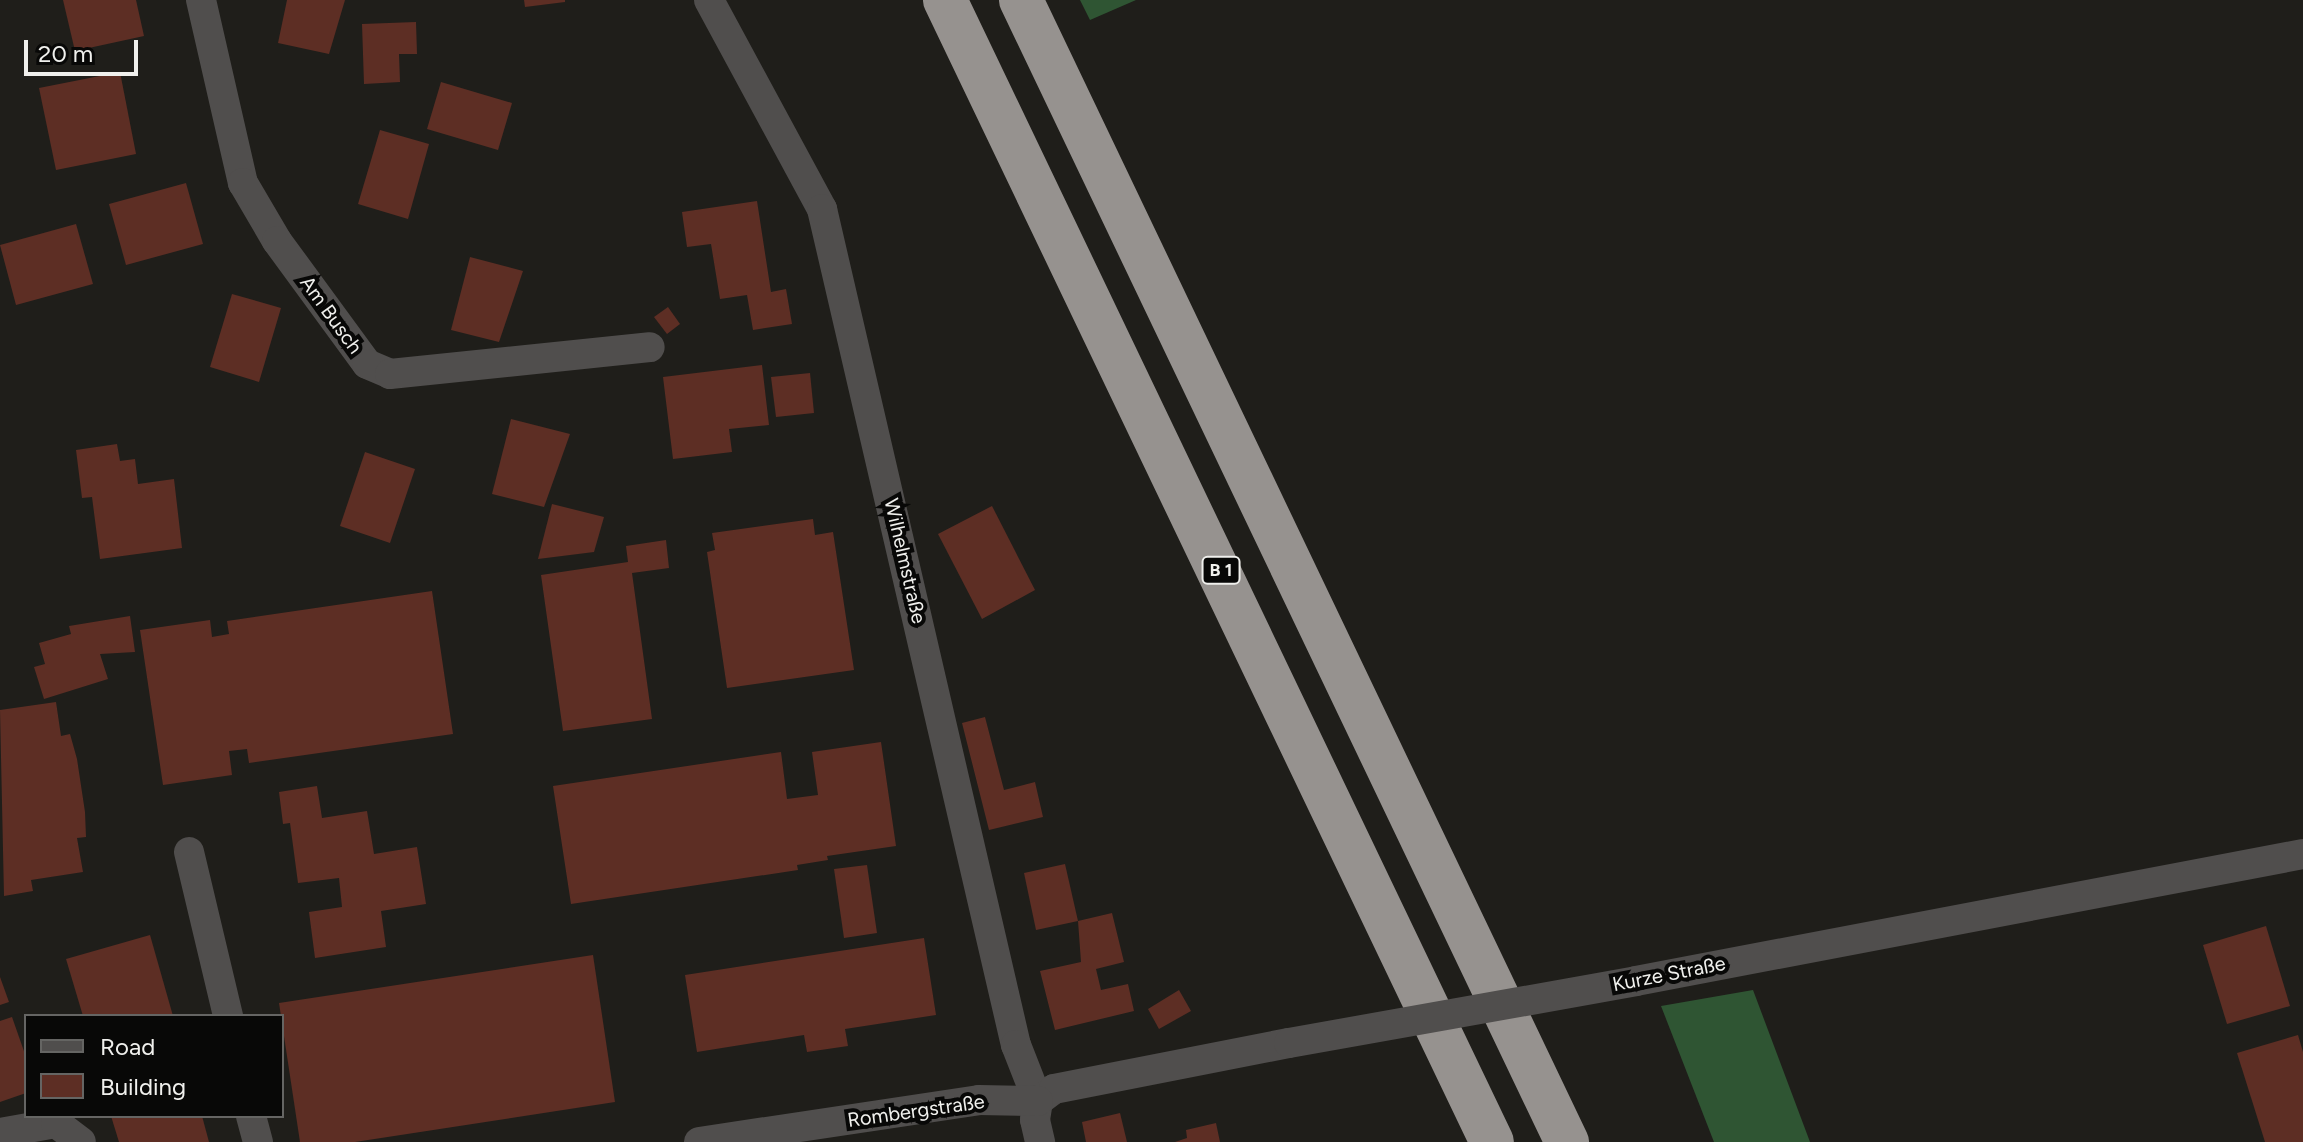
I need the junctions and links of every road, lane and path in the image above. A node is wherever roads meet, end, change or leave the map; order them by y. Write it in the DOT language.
graph roads {
  1 [pos="201,0"];
  2 [pos="709,0"];
  3 [pos="945,0"];
  4 [pos="1021,0"];
  5 [pos="650,347"];
  6 [pos="189,852"];
  7 [pos="2303,854"];
  8 [pos="228,1014"];
  9 [pos="1038,1101"];
  10 [pos="252,1118"];
  11 [pos="0,1133"];
  12 [pos="81,1142"];
  13 [pos="258,1142"];
  14 [pos="699,1142"];
  15 [pos="1040,1142"];
  16 [pos="1492,1142"];
  17 [pos="1567,1142"];
  1 -- 5 [label="street, Am Busch"];
  2 -- 9 [label="street, Wilhelmstraße"];
  3 -- 16 [label="highway, B 1"];
  4 -- 17 [label="highway"];
  6 -- 8 [label="street"];
  7 -- 9 [label="street, Kurze Straße, bridge"];
  9 -- 14 [label="street, Rombergstraße"];
  9 -- 15 [label="street, Wilhelmstraße"];
  10 -- 13 [label="street"];
  11 -- 12 [label="street"];
}
